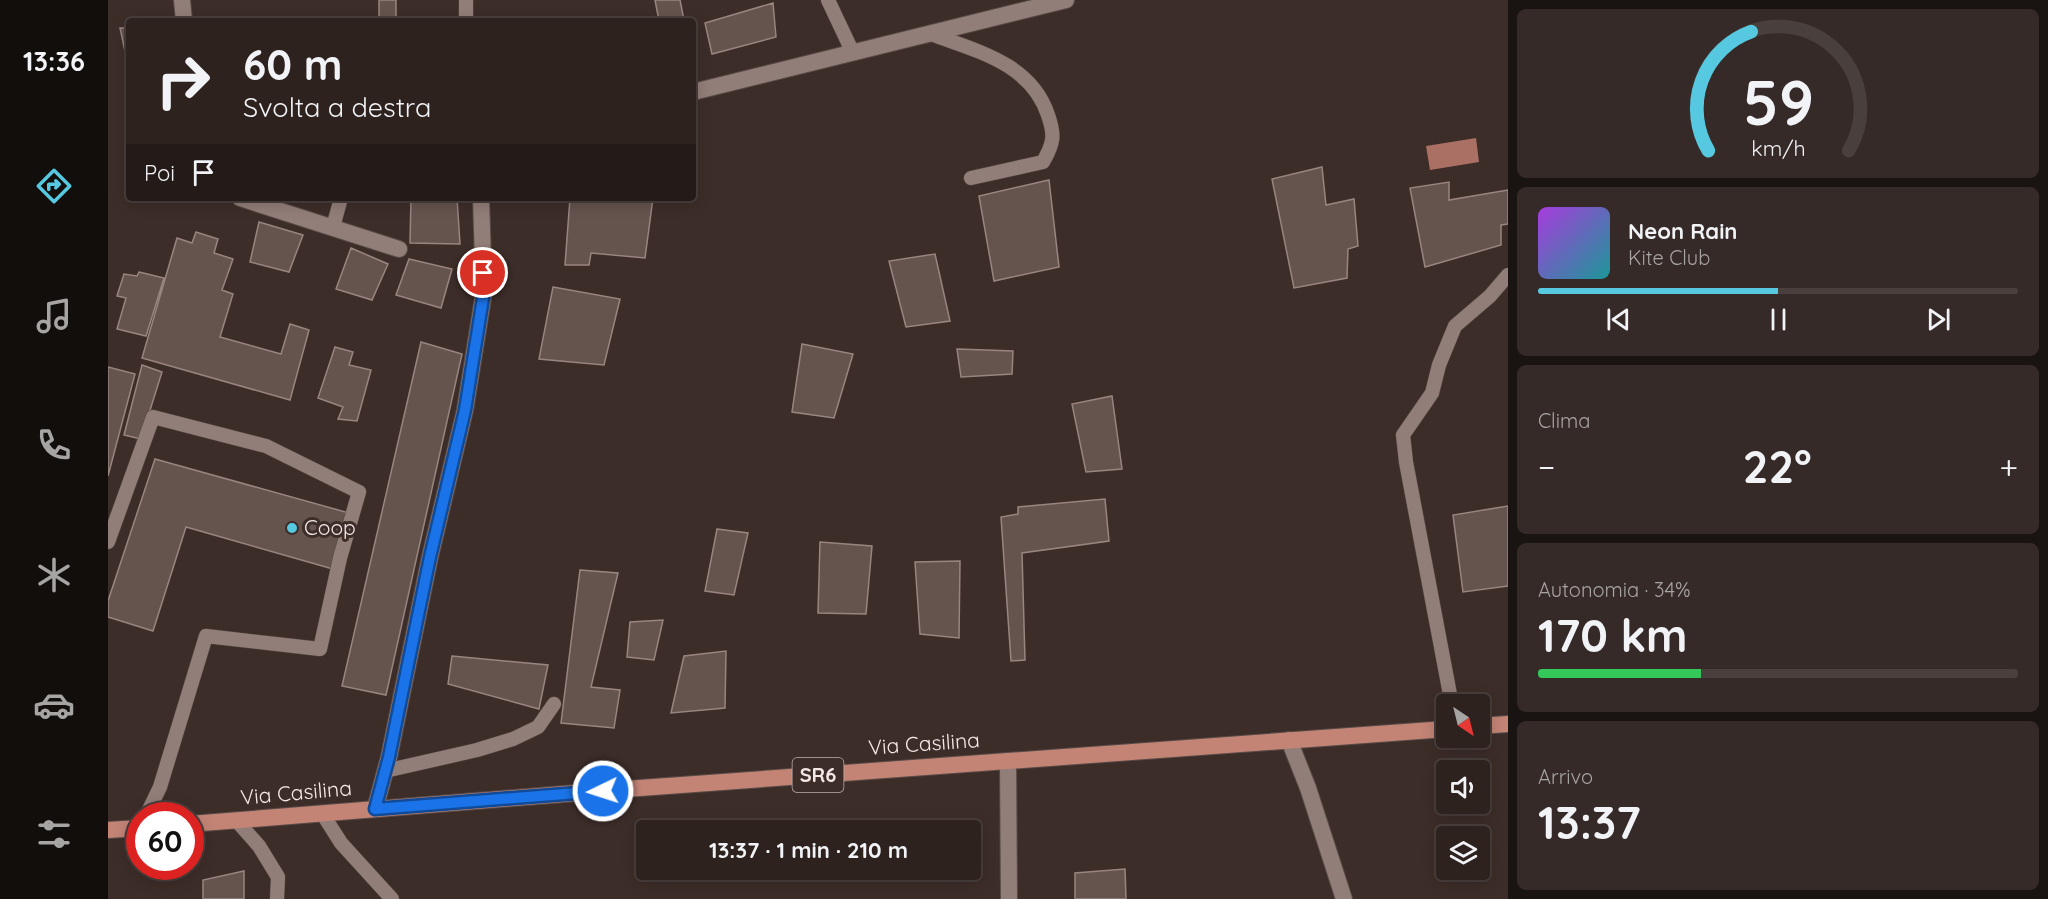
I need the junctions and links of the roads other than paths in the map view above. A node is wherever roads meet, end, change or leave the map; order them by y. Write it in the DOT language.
graph roads {
  1 [pos="182,0"];
  2 [pos="466,0"];
  3 [pos="828,0"];
  4 [pos="1066,0"];
  5 [pos="184,18"];
  6 [pos="466,18"];
  7 [pos="931,34"];
  8 [pos="853,53"];
  9 [pos="696,91"];
  10 [pos="971,178"];
  11 [pos="250,201"];
  12 [pos="340,201"];
  13 [pos="481,201"];
  14 [pos="333,227"];
  15 [pos="399,249"];
  16 [pos="1508,275"];
  17 [pos="108,542"];
  18 [pos="1450,694"];
  19 [pos="554,704"];
  20 [pos="1508,724"];
  21 [pos="1490,725"];
  22 [pos="1436,730"];
  23 [pos="1289,740"];
  24 [pos="1008,761"];
  25 [pos="385,771"];
  26 [pos="153,802"];
  27 [pos="375,809"];
  28 [pos="322,813"];
  29 [pos="236,820"];
  30 [pos="204,823"];
  31 [pos="126,829"];
  32 [pos="108,830"];
  33 [pos="278,899"];
  34 [pos="392,899"];
  35 [pos="1009,899"];
  36 [pos="1344,899"];
  1 -- 5 [label="street"];
  2 -- 6 [label="lane"];
  3 -- 8 [label="lane"];
  4 -- 7 [label="street"];
  7 -- 8 [label="street"];
  7 -- 10 [label="lane"];
  8 -- 9 [label="street"];
  11 -- 14 [label="street"];
  12 -- 14 [label="lane"];
  13 -- 25 [label="street"];
  14 -- 15 [label="street"];
  16 -- 18 [label="lane"];
  17 -- 26 [label="lane"];
  19 -- 25 [label="lane"];
  20 -- 21 [label="main road"];
  22 -- 23 [label="main road, Via Casilina / SR6"];
  23 -- 24 [label="main road, Via Casilina / SR6"];
  23 -- 36 [label="street"];
  24 -- 27 [label="main road, Via Casilina / SR6"];
  24 -- 35 [label="street"];
  25 -- 27 [label="street"];
  27 -- 28 [label="main road, Via Casilina / SR6"];
  28 -- 29 [label="main road, Via Casilina / SR6"];
  28 -- 34 [label="lane"];
  29 -- 30 [label="main road, Via Casilina / SR6"];
  29 -- 33 [label="lane"];
  31 -- 32 [label="main road"];
}
